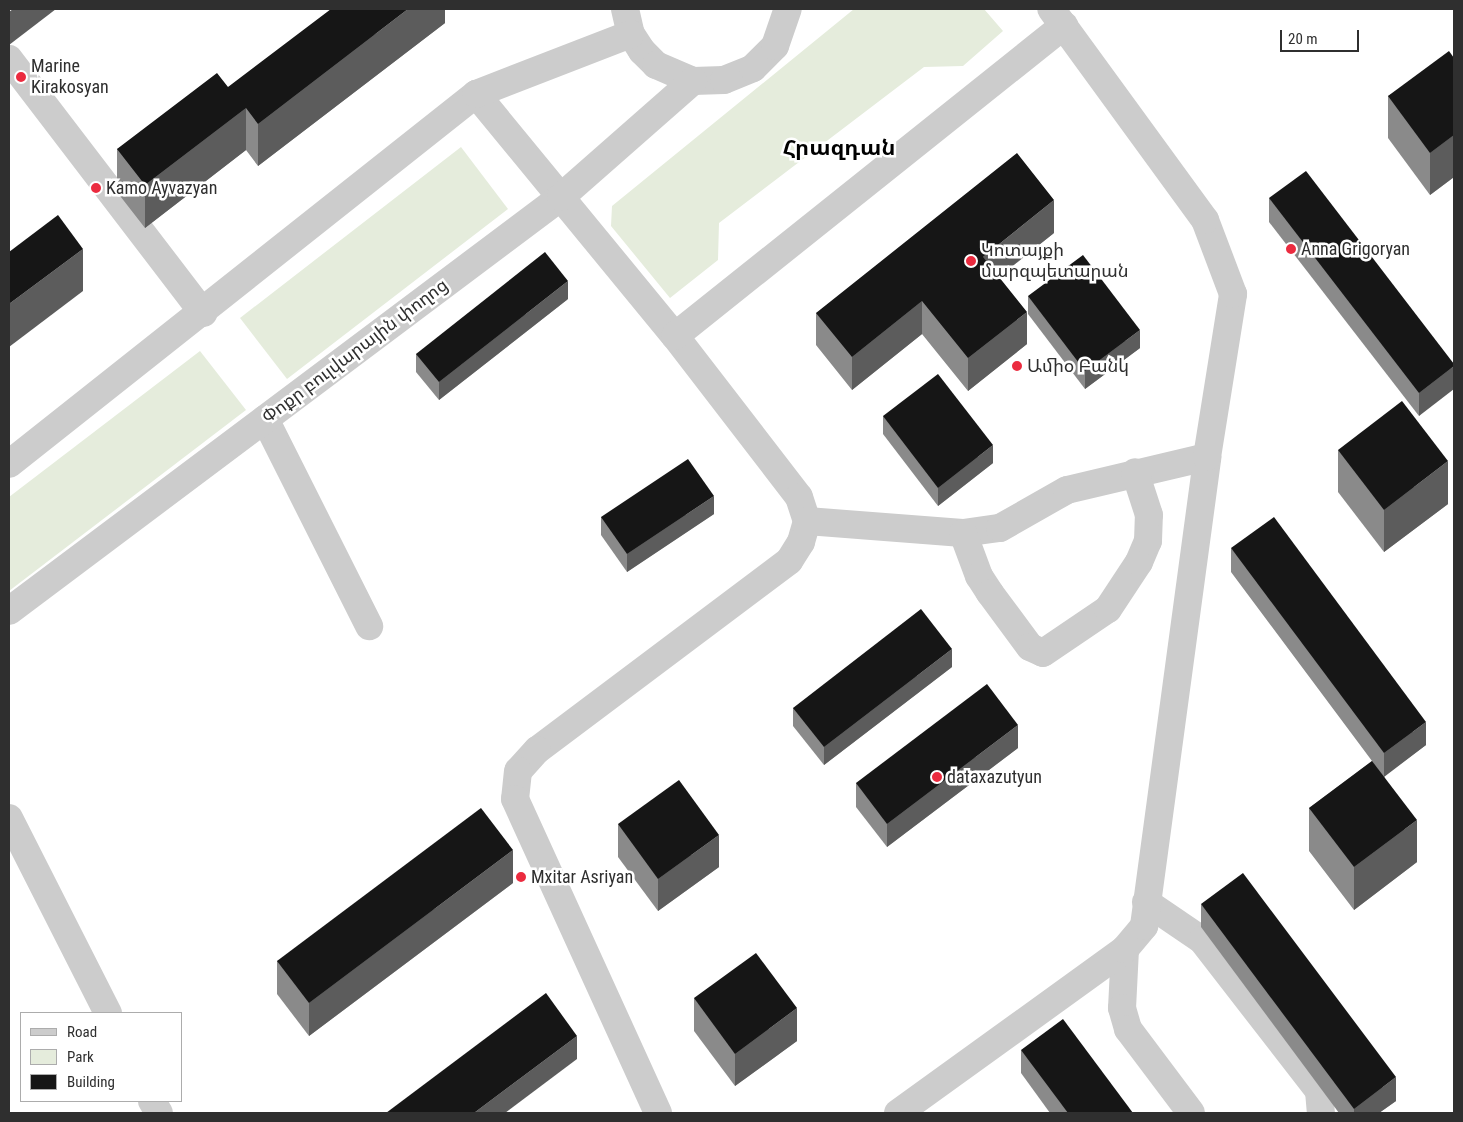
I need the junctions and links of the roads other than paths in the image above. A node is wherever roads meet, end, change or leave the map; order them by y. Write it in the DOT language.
graph roads {
  1 [pos="791,11"];
  2 [pos="1057,17"];
  3 [pos="628,21"];
  4 [pos="9,59"];
  5 [pos="693,81"];
  6 [pos="476,94"];
  7 [pos="561,197"];
  8 [pos="202,313"];
  9 [pos="675,336"];
  10 [pos="264,418"];
  11 [pos="1207,456"];
  12 [pos="9,464"];
  13 [pos="1135,472"];
  14 [pos="807,521"];
  15 [pos="963,533"];
  16 [pos="9,611"];
  17 [pos="369,626"];
  18 [pos="9,818"];
  19 [pos="1146,902"];
  20 [pos="1125,949"];
  21 [pos="107,1012"];
  22 [pos="658,1113"];
  23 [pos="898,1113"];
  24 [pos="1191,1113"];
  25 [pos="1321,1113"];
  1 -- 5 [label="street"];
  2 -- 9 [label="street"];
  2 -- 11 [label="street"];
  3 -- 5 [label="street"];
  3 -- 6 [label="street"];
  4 -- 8 [label="street"];
  5 -- 7 [label="street, Փոքր բուլվարային փողոց"];
  6 -- 7 [label="street"];
  6 -- 8 [label="street"];
  7 -- 9 [label="street"];
  7 -- 10 [label="street, Փոքր բուլվարային փողոց"];
  8 -- 12 [label="street"];
  9 -- 14 [label="street"];
  10 -- 16 [label="street, Փոքր բուլվարային փողոց"];
  10 -- 17 [label="street"];
  11 -- 13 [label="street"];
  11 -- 19 [label="street"];
  13 -- 15 [label="street"];
  13 -- 15 [label="street"];
  14 -- 15 [label="street"];
  14 -- 22 [label="street"];
  18 -- 21 [label="street"];
  19 -- 20 [label="street"];
  19 -- 25 [label="street"];
  20 -- 23 [label="street"];
  20 -- 24 [label="street"];
}
